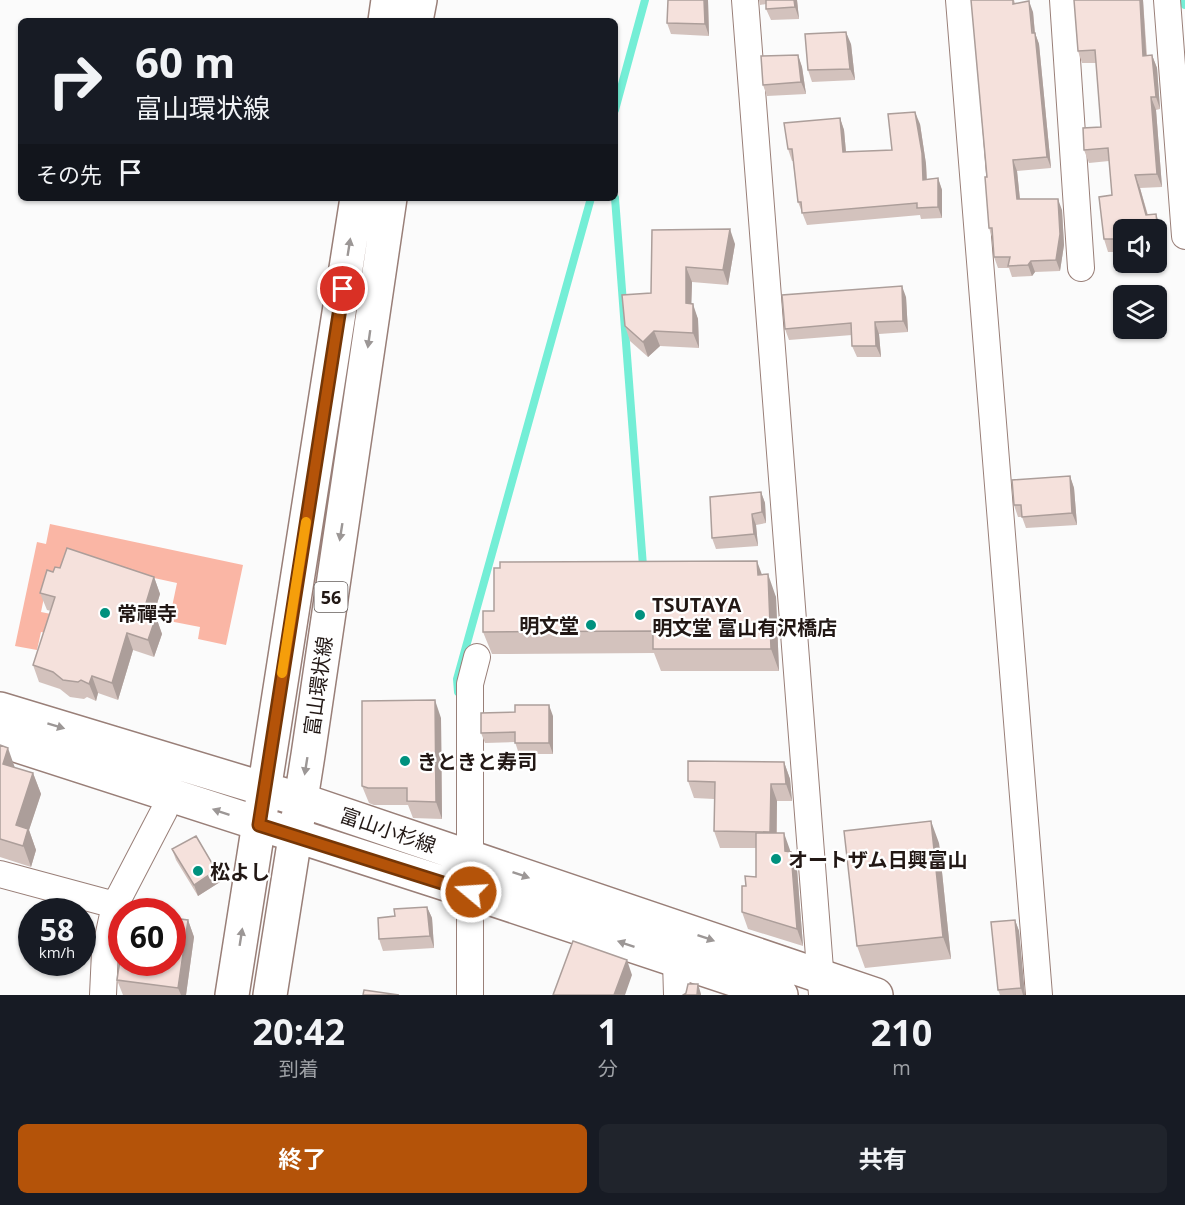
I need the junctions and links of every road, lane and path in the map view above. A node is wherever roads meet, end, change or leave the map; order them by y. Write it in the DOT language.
graph roads {
  1 [pos="388,0"];
  2 [pos="420,0"];
  3 [pos="745,0"];
  4 [pos="959,0"];
  5 [pos="1063,0"];
  6 [pos="1167,0"];
  7 [pos="385,18"];
  8 [pos="417,18"];
  9 [pos="357,201"];
  10 [pos="390,201"];
  11 [pos="1185,236"];
  12 [pos="1082,268"];
  13 [pos="477,657"];
  14 [pos="0,709"];
  15 [pos="0,740"];
  16 [pos="264,788"];
  17 [pos="170,794"];
  18 [pos="301,800"];
  19 [pos="259,825"];
  20 [pos="295,837"];
  21 [pos="469,857"];
  22 [pos="0,874"];
  23 [pos="471,892"];
  24 [pos="119,898"];
  25 [pos="108,903"];
  26 [pos="108,938"];
  27 [pos="676,961"];
  28 [pos="822,986"];
  29 [pos="103,995"];
  30 [pos="232,995"];
  31 [pos="270,995"];
  32 [pos="470,995"];
  33 [pos="676,995"];
  34 [pos="781,995"];
  35 [pos="876,995"];
  36 [pos="1039,995"];
  1 -- 7 [label="main road"];
  2 -- 8 [label="main road"];
  3 -- 28 [label="street"];
  4 -- 36 [label="street"];
  5 -- 12 [label="street"];
  6 -- 11 [label="street"];
  16 -- 9 [label="main road, 富山環状線 / 56, one-way"];
  10 -- 18 [label="main road, 富山環状線 / 56, one-way"];
  13 -- 21 [label="street"];
  14 -- 16 [label="main road, 富山小杉線, one-way"];
  15 -- 17 [label="main road, 富山小杉線"];
  16 -- 18 [label="main road, 富山小杉線"];
  16 -- 19 [label="main road, 富山環状線 / 56"];
  19 -- 17 [label="main road, 富山小杉線, one-way"];
  17 -- 24 [label="street"];
  18 -- 20 [label="main road, 富山環状線 / 56"];
  18 -- 21 [label="main road, 富山小杉線"];
  19 -- 20 [label="main road, 富山小杉線"];
  30 -- 19 [label="main road, 富山環状線 / 56, one-way"];
  20 -- 23 [label="main road, 富山小杉線"];
  20 -- 31 [label="main road, 富山環状線 / 56"];
  21 -- 23 [label="street"];
  21 -- 28 [label="main road, 富山小杉線, one-way"];
  22 -- 25 [label="street"];
  27 -- 23 [label="main road, 富山小杉線, one-way"];
  23 -- 32 [label="street"];
  26 -- 29 [label="street"];
  27 -- 33 [label="street"];
  27 -- 34 [label="main road, 富山小杉線"];
  28 -- 35 [label="main road, 富山小杉線"];
}
